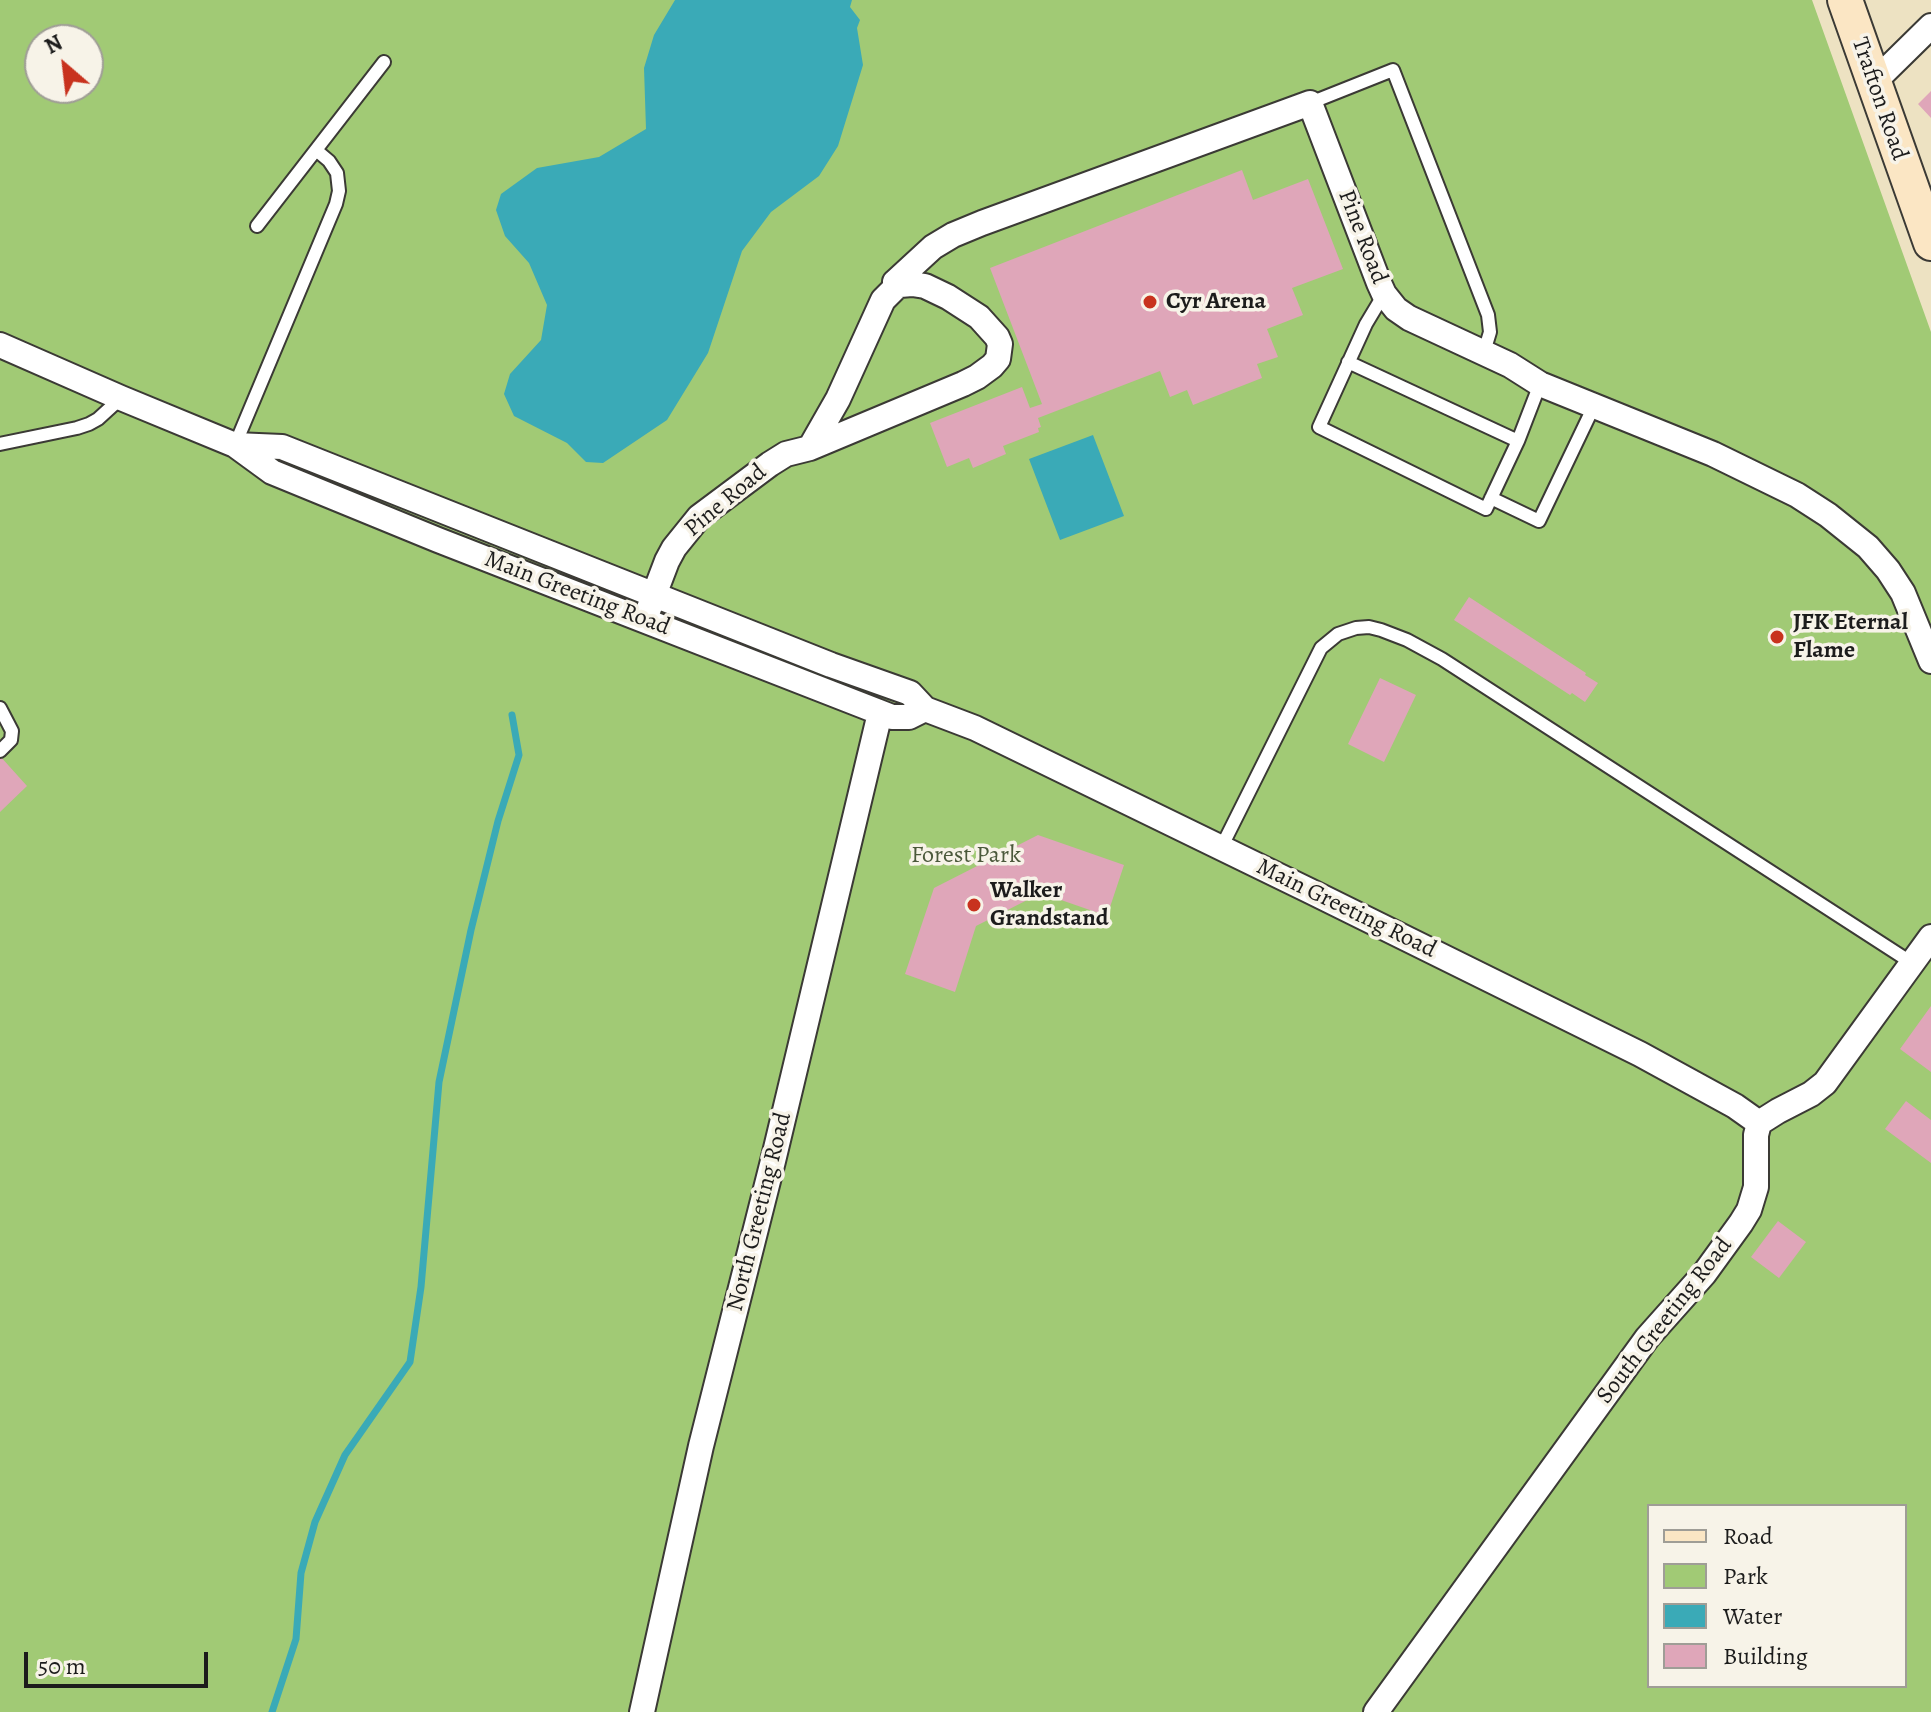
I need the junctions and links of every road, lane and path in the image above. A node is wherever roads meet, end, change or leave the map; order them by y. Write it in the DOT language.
graph roads {
  1 [pos="1845,0"];
  2 [pos="1931,26"];
  3 [pos="384,62"];
  4 [pos="1873,83"];
  5 [pos="1310,103"];
  6 [pos="316,150"];
  7 [pos="257,226"];
  8 [pos="1931,243"];
  9 [pos="895,282"];
  10 [pos="1384,294"];
  11 [pos="0,345"];
  12 [pos="1484,352"];
  13 [pos="1348,362"];
  14 [pos="1540,384"];
  15 [pos="121,398"];
  16 [pos="1594,406"];
  17 [pos="1518,441"];
  18 [pos="0,444"];
  19 [pos="235,445"];
  20 [pos="810,448"];
  21 [pos="1491,498"];
  22 [pos="654,595"];
  23 [pos="644,620"];
  24 [pos="1931,661"];
  25 [pos="0,708"];
  26 [pos="925,709"];
  27 [pos="880,713"];
  28 [pos="0,751"];
  29 [pos="1221,848"];
  30 [pos="1931,937"];
  31 [pos="1912,963"];
  32 [pos="1759,1123"];
  33 [pos="642,1712"];
  34 [pos="1376,1712"];
  1 -- 4 [label="street, Trafton Road"];
  2 -- 4 [label="street"];
  3 -- 6 [label="lane"];
  4 -- 8 [label="street, Trafton Road"];
  5 -- 9 [label="street"];
  5 -- 10 [label="street, Pine Road"];
  5 -- 12 [label="lane"];
  6 -- 7 [label="lane"];
  6 -- 19 [label="lane"];
  9 -- 20 [label="street"];
  9 -- 20 [label="street, Pine Road"];
  10 -- 12 [label="street, Pine Road"];
  10 -- 13 [label="lane"];
  11 -- 15 [label="street, Main Greeting Road"];
  12 -- 14 [label="street, Pine Road"];
  13 -- 17 [label="lane"];
  13 -- 21 [label="lane"];
  14 -- 16 [label="street, Pine Road"];
  14 -- 17 [label="lane"];
  15 -- 18 [label="lane"];
  15 -- 19 [label="street, Main Greeting Road"];
  16 -- 21 [label="lane"];
  16 -- 24 [label="street, Pine Road"];
  17 -- 21 [label="lane"];
  19 -- 22 [label="street, Main Greeting Road"];
  19 -- 23 [label="street, Main Greeting Road"];
  20 -- 22 [label="street, Pine Road"];
  22 -- 23 [label="street, Pine Road"];
  22 -- 26 [label="street, Main Greeting Road"];
  23 -- 27 [label="street, Main Greeting Road"];
  25 -- 28 [label="lane"];
  26 -- 27 [label="street, Main Greeting Road"];
  26 -- 29 [label="street, Main Greeting Road"];
  27 -- 33 [label="street, North Greeting Road"];
  29 -- 31 [label="lane"];
  29 -- 32 [label="street, Main Greeting Road"];
  30 -- 31 [label="street"];
  31 -- 32 [label="street"];
  32 -- 34 [label="street, South Greeting Road"];
}
